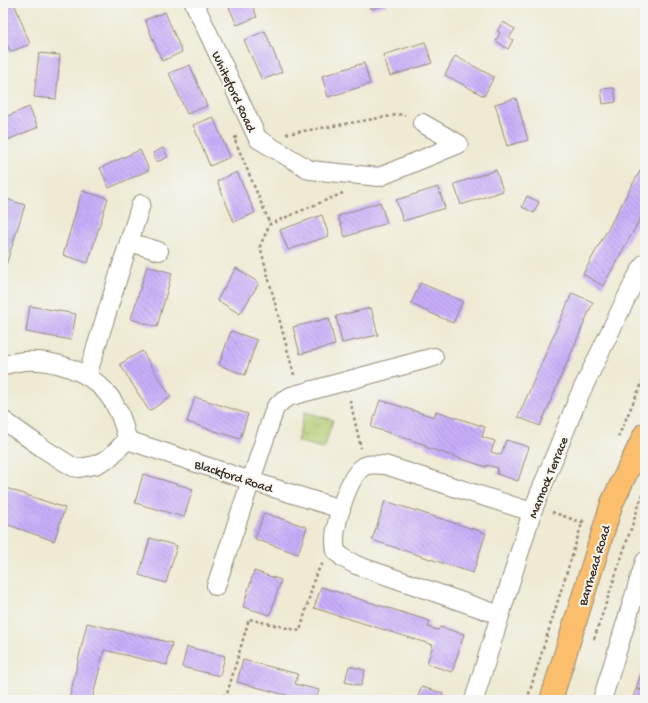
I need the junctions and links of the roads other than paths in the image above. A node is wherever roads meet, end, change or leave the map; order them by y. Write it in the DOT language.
graph roads {
  1 [pos="194,3"];
  2 [pos="422,123"];
  3 [pos="141,204"];
  4 [pos="129,242"];
  5 [pos="159,251"];
  6 [pos="645,263"];
  7 [pos="434,357"];
  8 [pos="3,366"];
  9 [pos="87,376"];
  10 [pos="3,420"];
  11 [pos="645,434"];
  12 [pos="127,440"];
  13 [pos="251,481"];
  14 [pos="341,509"];
  15 [pos="533,509"];
  16 [pos="645,561"];
  17 [pos="216,586"];
  18 [pos="500,615"];
  19 [pos="474,700"];
  20 [pos="551,700"];
  21 [pos="602,700"];
  1 -- 2 [label="street, Whiteford Road"];
  3 -- 4 [label="street"];
  4 -- 5 [label="street"];
  4 -- 9 [label="street"];
  6 -- 15 [label="street, Marnock Terrace"];
  7 -- 13 [label="street"];
  8 -- 9 [label="street"];
  9 -- 12 [label="street"];
  10 -- 12 [label="street"];
  11 -- 20 [label="main road, Barrhead Road"];
  12 -- 13 [label="street, Blackford Road"];
  13 -- 14 [label="street, Blackford Road"];
  13 -- 17 [label="street"];
  14 -- 15 [label="street"];
  14 -- 18 [label="street"];
  15 -- 18 [label="street, Marnock Terrace"];
  16 -- 21 [label="street"];
  18 -- 19 [label="street, Marnock Terrace"];
}
